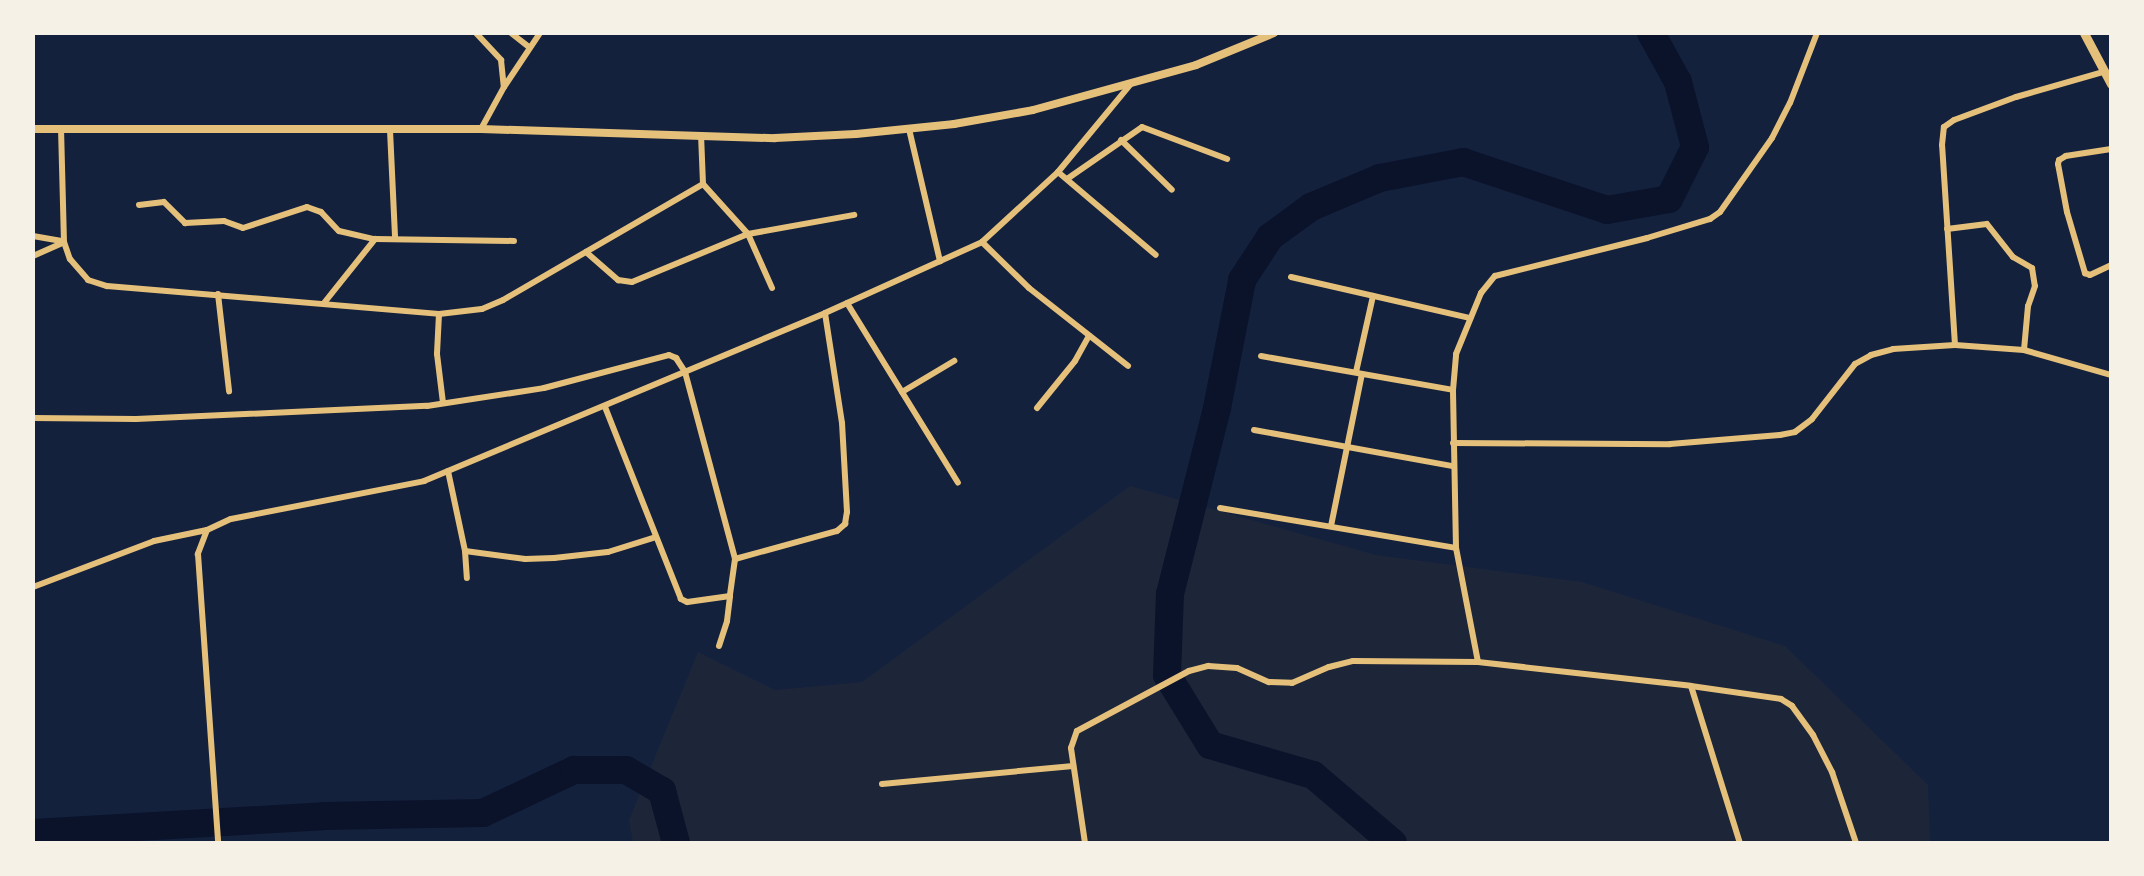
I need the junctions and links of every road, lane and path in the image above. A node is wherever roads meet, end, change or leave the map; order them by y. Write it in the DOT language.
graph roads {
  1 [pos="476,33"];
  2 [pos="511,33"];
  3 [pos="540,33"];
  4 [pos="1274,33"];
  5 [pos="1817,33"];
  6 [pos="2084,33"];
  7 [pos="528,47"];
  8 [pos="2103,72"];
  9 [pos="2111,84"];
  10 [pos="1130,85"];
  11 [pos="504,87"];
  12 [pos="61,128"];
  13 [pos="33,129"];
  14 [pos="481,129"];
  15 [pos="909,129"];
  16 [pos="390,130"];
  17 [pos="701,135"];
  18 [pos="1121,139"];
  19 [pos="2111,149"];
  20 [pos="1227,159"];
  21 [pos="1058,172"];
  22 [pos="1067,179"];
  23 [pos="703,184"];
  24 [pos="1172,190"];
  25 [pos="139,205"];
  26 [pos="854,215"];
  27 [pos="1947,229"];
  28 [pos="748,234"];
  29 [pos="33,236"];
  30 [pos="395,238"];
  31 [pos="375,239"];
  32 [pos="514,241"];
  33 [pos="64,242"];
  34 [pos="982,242"];
  35 [pos="586,252"];
  36 [pos="33,256"];
  37 [pos="1156,256"];
  38 [pos="940,261"];
  39 [pos="2111,265"];
  40 [pos="1291,277"];
  41 [pos="772,288"];
  42 [pos="218,294"];
  43 [pos="1373,296"];
  44 [pos="324,303"];
  45 [pos="847,303"];
  46 [pos="825,313"];
  47 [pos="439,314"];
  48 [pos="1470,318"];
  49 [pos="1089,336"];
  50 [pos="1955,345"];
  51 [pos="2024,349"];
  52 [pos="1261,356"];
  53 [pos="954,360"];
  54 [pos="1128,366"];
  55 [pos="685,372"];
  56 [pos="1359,373"];
  57 [pos="2111,375"];
  58 [pos="1453,390"];
  59 [pos="229,391"];
  60 [pos="902,392"];
  61 [pos="443,404"];
  62 [pos="605,407"];
  63 [pos="1037,408"];
  64 [pos="33,418"];
  65 [pos="1254,430"];
  66 [pos="1453,443"];
  67 [pos="1346,447"];
  68 [pos="1453,466"];
  69 [pos="448,471"];
  70 [pos="958,482"];
  71 [pos="1220,508"];
  72 [pos="1331,526"];
  73 [pos="206,530"];
  74 [pos="656,537"];
  75 [pos="1456,548"];
  76 [pos="465,551"];
  77 [pos="735,559"];
  78 [pos="467,578"];
  79 [pos="33,587"];
  80 [pos="730,596"];
  81 [pos="719,646"];
  82 [pos="1478,662"];
  83 [pos="1691,685"];
  84 [pos="1073,766"];
  85 [pos="882,784"];
  86 [pos="218,841"];
  87 [pos="1085,843"];
  88 [pos="1740,843"];
  89 [pos="1856,843"];
  1 -- 11 [label="street"];
  2 -- 7 [label="street"];
  3 -- 7 [label="street"];
  4 -- 10 [label="street"];
  5 -- 48 [label="street"];
  6 -- 8 [label="main road"];
  7 -- 11 [label="street"];
  8 -- 9 [label="main road"];
  8 -- 27 [label="street"];
  10 -- 15 [label="street"];
  10 -- 21 [label="street"];
  11 -- 14 [label="street"];
  12 -- 13 [label="street"];
  12 -- 16 [label="street"];
  12 -- 33 [label="street"];
  14 -- 16 [label="street"];
  14 -- 17 [label="street"];
  15 -- 17 [label="street"];
  15 -- 38 [label="street"];
  16 -- 30 [label="street"];
  17 -- 23 [label="street"];
  18 -- 20 [label="street"];
  18 -- 22 [label="street"];
  18 -- 24 [label="street"];
  19 -- 39 [label="street"];
  21 -- 22 [label="street"];
  21 -- 34 [label="street"];
  22 -- 37 [label="street"];
  23 -- 28 [label="street"];
  23 -- 35 [label="street"];
  25 -- 31 [label="street"];
  26 -- 28 [label="street"];
  27 -- 50 [label="street"];
  27 -- 51 [label="street"];
  28 -- 35 [label="street"];
  28 -- 41 [label="street"];
  29 -- 33 [label="street"];
  30 -- 31 [label="street"];
  30 -- 32 [label="street"];
  31 -- 44 [label="street"];
  33 -- 36 [label="street"];
  33 -- 42 [label="street"];
  34 -- 38 [label="street"];
  34 -- 49 [label="street"];
  35 -- 47 [label="street"];
  38 -- 45 [label="street"];
  40 -- 43 [label="street"];
  42 -- 44 [label="street"];
  42 -- 59 [label="street"];
  43 -- 48 [label="street"];
  43 -- 56 [label="street"];
  44 -- 47 [label="street"];
  45 -- 46 [label="street"];
  45 -- 60 [label="street"];
  46 -- 55 [label="street"];
  46 -- 77 [label="street"];
  47 -- 61 [label="street"];
  48 -- 58 [label="street"];
  49 -- 54 [label="street"];
  49 -- 63 [label="street"];
  50 -- 51 [label="street"];
  50 -- 66 [label="street"];
  51 -- 57 [label="street"];
  52 -- 56 [label="street"];
  53 -- 60 [label="street"];
  55 -- 61 [label="street"];
  55 -- 62 [label="street"];
  55 -- 77 [label="street"];
  56 -- 58 [label="street"];
  56 -- 67 [label="street"];
  58 -- 66 [label="street"];
  60 -- 70 [label="street"];
  61 -- 64 [label="street"];
  62 -- 69 [label="street"];
  62 -- 74 [label="street"];
  65 -- 67 [label="street"];
  66 -- 68 [label="street"];
  67 -- 68 [label="street"];
  67 -- 72 [label="street"];
  68 -- 75 [label="street"];
  69 -- 73 [label="street"];
  69 -- 76 [label="street"];
  71 -- 72 [label="street"];
  72 -- 75 [label="street"];
  73 -- 79 [label="street"];
  73 -- 86 [label="street"];
  74 -- 76 [label="street"];
  74 -- 80 [label="street"];
  75 -- 82 [label="street"];
  76 -- 78 [label="street"];
  77 -- 80 [label="street"];
  80 -- 81 [label="street"];
  82 -- 83 [label="street"];
  82 -- 84 [label="street"];
  83 -- 88 [label="street"];
  83 -- 89 [label="street"];
  84 -- 85 [label="street"];
  84 -- 87 [label="street"];
}
